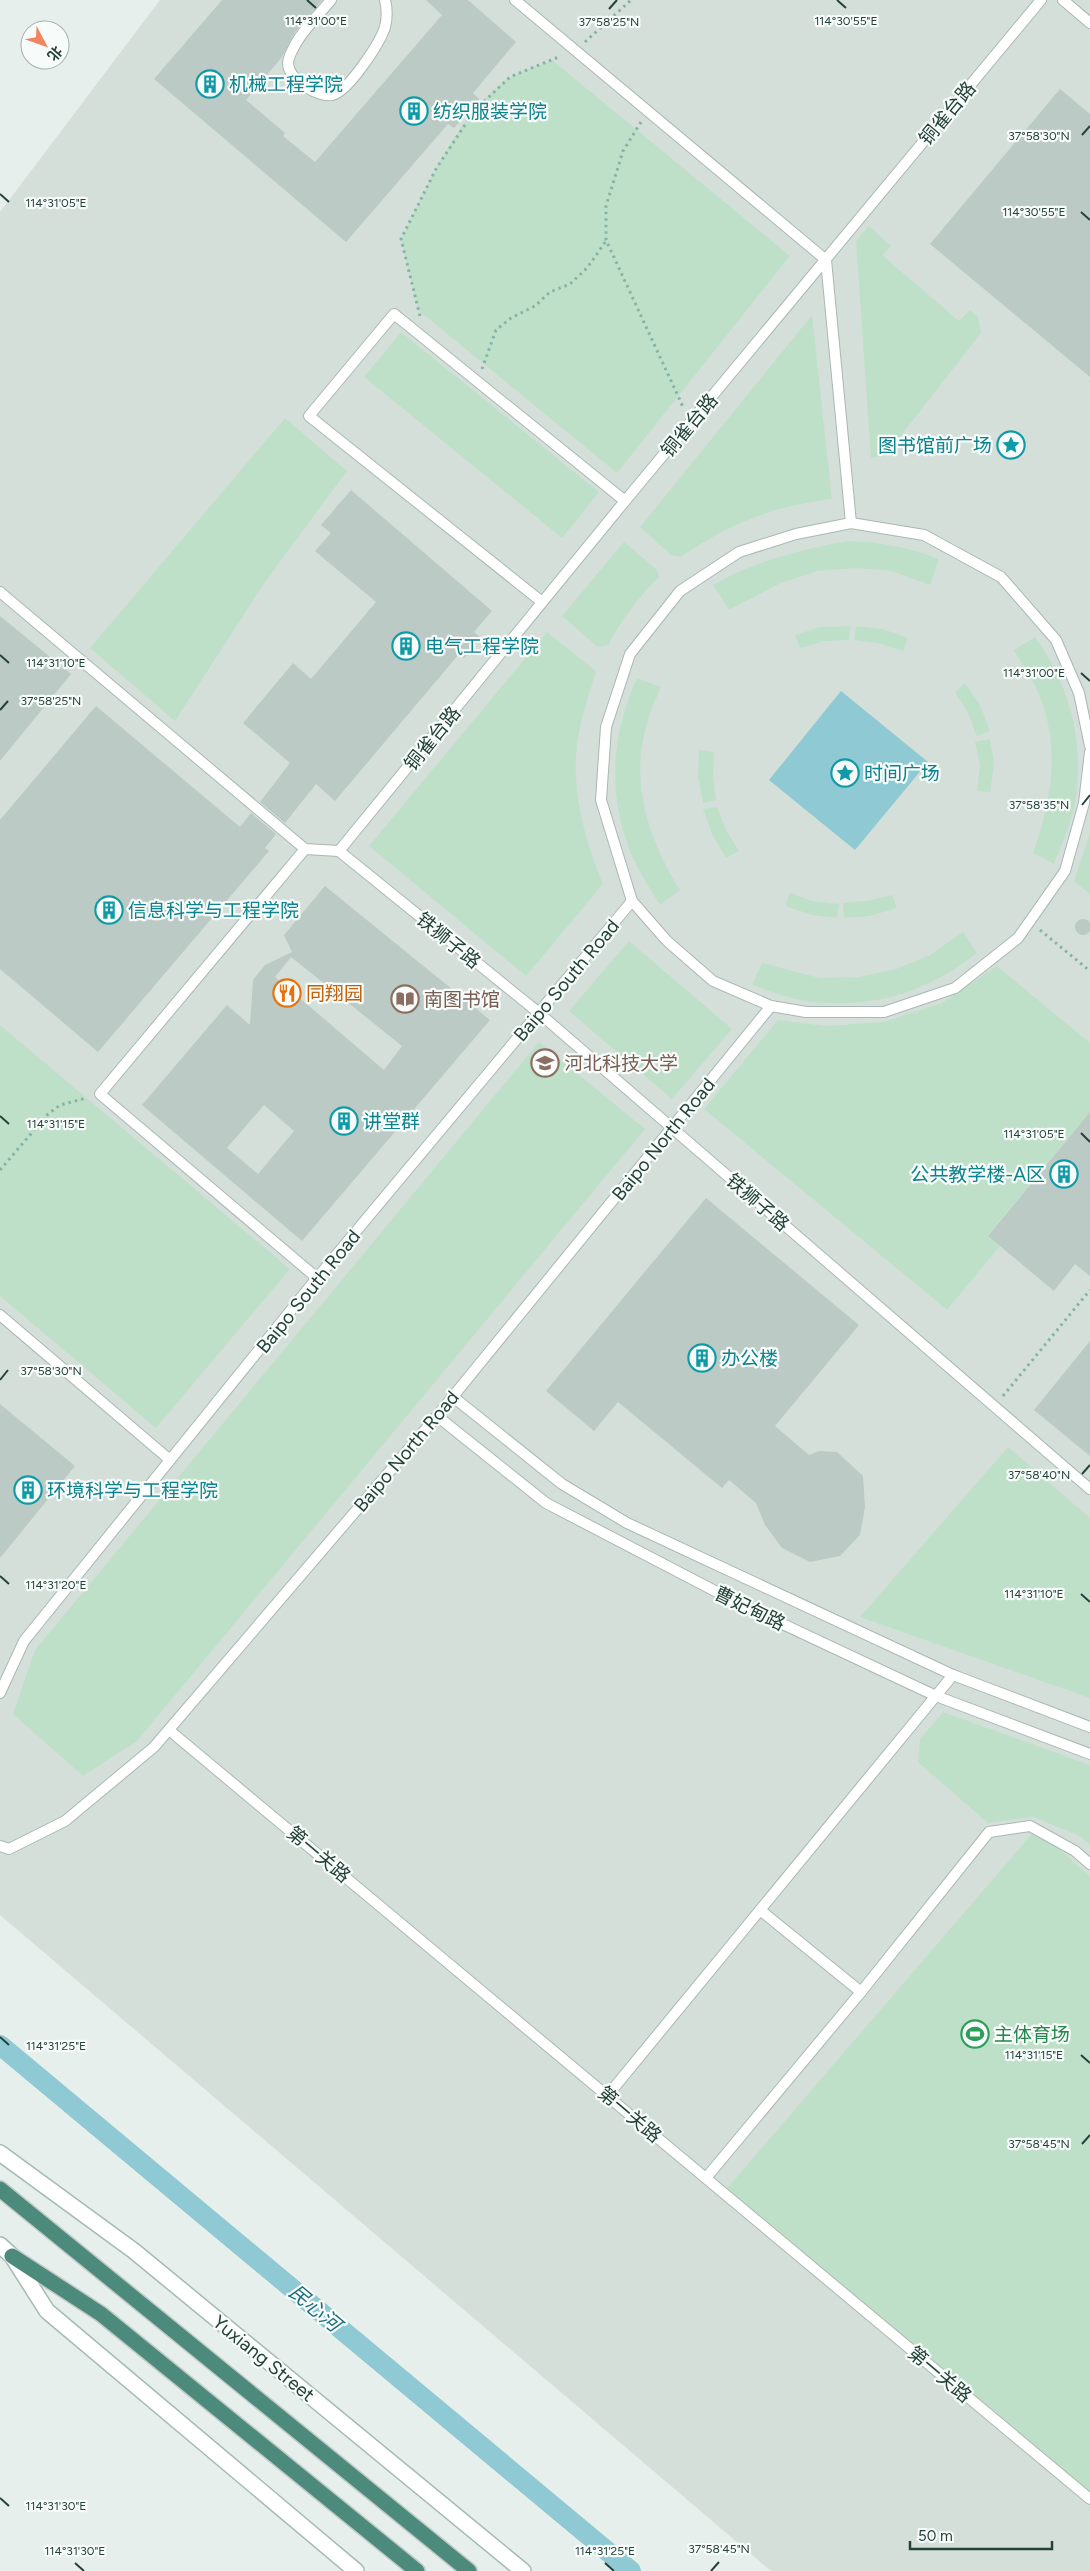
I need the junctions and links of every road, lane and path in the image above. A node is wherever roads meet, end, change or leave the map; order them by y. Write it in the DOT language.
graph roads {
  1 [pos="331,0"];
  2 [pos="385,0"];
  3 [pos="515,0"];
  4 [pos="631,0"];
  5 [pos="1041,0"];
  6 [pos="1062,0"];
  7 [pos="1090,23"];
  8 [pos="576,50"];
  9 [pos="648,111"];
  10 [pos="606,240"];
  11 [pos="826,260"];
  12 [pos="426,342"];
  13 [pos="478,383"];
  14 [pos="690,423"];
  15 [pos="625,501"];
  16 [pos="851,523"];
  17 [pos="0,592"];
  18 [pos="542,602"];
  19 [pos="1090,746"];
  20 [pos="1090,752"];
  21 [pos="304,849"];
  22 [pos="339,851"];
  23 [pos="632,901"];
  24 [pos="1030,921"];
  25 [pos="1090,971"];
  26 [pos="770,1006"];
  27 [pos="540,1013"];
  28 [pos="100,1094"];
  29 [pos="672,1128"];
  30 [pos="0,1170"];
  31 [pos="318,1278"];
  32 [pos="1090,1290"];
  33 [pos="0,1315"];
  34 [pos="452,1396"];
  35 [pos="994,1406"];
  36 [pos="437,1416"];
  37 [pos="170,1460"];
  38 [pos="1090,1490"];
  39 [pos="953,1675"];
  40 [pos="0,1693"];
  41 [pos="936,1696"];
  42 [pos="1090,1727"];
  43 [pos="169,1730"];
  44 [pos="1090,1754"];
  45 [pos="0,1846"];
  46 [pos="1090,1864"];
  47 [pos="760,1910"];
  48 [pos="861,1992"];
  49 [pos="608,2095"];
  50 [pos="0,2153"];
  51 [pos="706,2178"];
  52 [pos="0,2189"];
  53 [pos="0,2245"];
  54 [pos="12,2256"];
  55 [pos="1090,2499"];
  56 [pos="356,2571"];
  57 [pos="417,2571"];
  58 [pos="469,2571"];
  59 [pos="523,2571"];
  1 -- 2 [label="lane"];
  3 -- 8 [label="lane"];
  4 -- 8 [label="path"];
  5 -- 11 [label="lane, 铜雀台路"];
  6 -- 7 [label="lane"];
  8 -- 9 [label="lane"];
  8 -- 12 [label="path"];
  9 -- 10 [label="path"];
  9 -- 11 [label="lane"];
  10 -- 13 [label="path"];
  10 -- 14 [label="path"];
  11 -- 14 [label="lane, 铜雀台路"];
  11 -- 16 [label="lane"];
  12 -- 13 [label="lane"];
  12 -- 18 [label="lane"];
  13 -- 15 [label="lane"];
  14 -- 15 [label="lane, 铜雀台路"];
  15 -- 18 [label="lane, 铜雀台路"];
  16 -- 19 [label="lane"];
  16 -- 23 [label="lane"];
  17 -- 21 [label="lane"];
  18 -- 22 [label="lane, 铜雀台路"];
  20 -- 24 [label="lane"];
  21 -- 22 [label="lane"];
  21 -- 28 [label="lane"];
  22 -- 27 [label="lane, 铁狮子路"];
  23 -- 26 [label="lane"];
  23 -- 27 [label="lane, Baipo South Road"];
  24 -- 25 [label="path"];
  24 -- 26 [label="lane"];
  26 -- 29 [label="lane, Baipo North Road"];
  27 -- 29 [label="lane, 铁狮子路"];
  27 -- 31 [label="lane, Baipo South Road"];
  28 -- 30 [label="path"];
  28 -- 31 [label="lane"];
  29 -- 34 [label="lane, Baipo North Road"];
  29 -- 35 [label="lane, 铁狮子路"];
  31 -- 37 [label="lane, Baipo South Road"];
  32 -- 35 [label="path"];
  33 -- 37 [label="lane"];
  34 -- 36 [label="lane, Baipo North Road"];
  34 -- 39 [label="lane, 曹妃甸路"];
  35 -- 38 [label="lane, 铁狮子路"];
  36 -- 41 [label="lane, 曹妃甸路"];
  36 -- 43 [label="lane, Baipo North Road"];
  37 -- 40 [label="lane, Baipo South Road"];
  39 -- 41 [label="lane"];
  39 -- 42 [label="lane, 曹妃甸路"];
  41 -- 44 [label="lane, 曹妃甸路"];
  41 -- 47 [label="lane"];
  43 -- 45 [label="lane, Baipo North Road"];
  43 -- 49 [label="lane, 第一关路"];
  46 -- 48 [label="lane"];
  47 -- 48 [label="lane"];
  47 -- 49 [label="lane"];
  48 -- 51 [label="lane"];
  49 -- 51 [label="lane, 第一关路"];
  50 -- 59 [label="main road, Yuxiang Street"];
  51 -- 55 [label="lane, 第一关路"];
  52 -- 58 [label="highway"];
  53 -- 54 [label="main road"];
  54 -- 56 [label="main road"];
  54 -- 57 [label="highway"];
}
